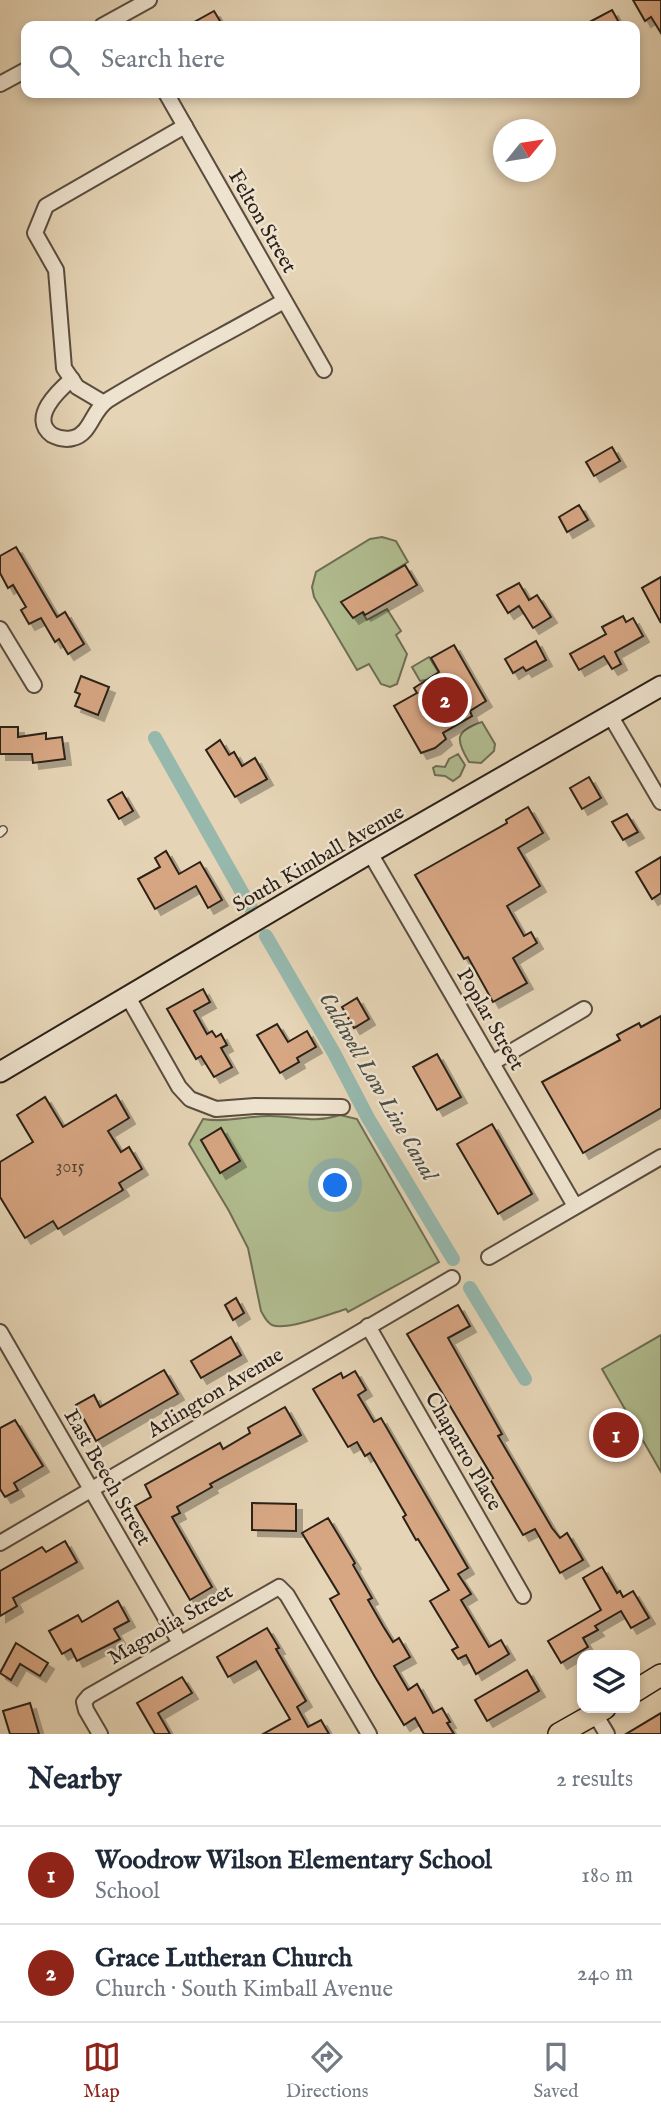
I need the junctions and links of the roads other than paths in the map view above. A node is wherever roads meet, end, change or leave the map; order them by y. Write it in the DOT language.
graph roads {
  1 [pos="149,0"];
  2 [pos="125,21"];
  3 [pos="21,72"];
  4 [pos="0,85"];
  5 [pos="169,98"];
  6 [pos="185,126"];
  7 [pos="284,301"];
  8 [pos="324,370"];
  9 [pos="72,379"];
  10 [pos="104,402"];
  11 [pos="0,629"];
  12 [pos="34,685"];
  13 [pos="661,686"];
  14 [pos="610,715"];
  15 [pos="661,802"];
  16 [pos="370,853"];
  17 [pos="128,997"];
  18 [pos="584,1009"];
  19 [pos="492,1063"];
  20 [pos="0,1072"];
  21 [pos="342,1107"];
  22 [pos="661,1157"];
  23 [pos="575,1206"];
  24 [pos="489,1257"];
  25 [pos="452,1278"];
  26 [pos="368,1326"];
  27 [pos="0,1332"];
  28 [pos="92,1490"];
  29 [pos="0,1543"];
  30 [pos="523,1596"];
  31 [pos="180,1643"];
  32 [pos="661,1675"];
  33 [pos="640,1687"];
  34 [pos="596,1713"];
  35 [pos="601,1713"];
  36 [pos="100,1734"];
  37 [pos="369,1734"];
  38 [pos="559,1734"];
  39 [pos="607,1734"];
  1 -- 2 [label="street"];
  3 -- 4 [label="street"];
  5 -- 6 [label="street, Felton Street"];
  6 -- 7 [label="street, Felton Street"];
  6 -- 9 [label="street"];
  7 -- 8 [label="street, Felton Street"];
  7 -- 10 [label="street"];
  9 -- 10 [label="street"];
  9 -- 10 [label="street"];
  11 -- 12 [label="street"];
  13 -- 14 [label="street, South Kimball Avenue"];
  14 -- 15 [label="street"];
  14 -- 16 [label="street, South Kimball Avenue"];
  16 -- 17 [label="street, South Kimball Avenue"];
  16 -- 19 [label="street, Poplar Street"];
  17 -- 20 [label="street, South Kimball Avenue"];
  17 -- 21 [label="street"];
  18 -- 19 [label="street"];
  19 -- 23 [label="street, Poplar Street"];
  22 -- 23 [label="street"];
  23 -- 24 [label="street"];
  25 -- 26 [label="street, Arlington Avenue"];
  26 -- 28 [label="street, Arlington Avenue"];
  26 -- 30 [label="street, Chaparro Place"];
  27 -- 28 [label="street, East Beech Street"];
  28 -- 29 [label="street, Arlington Avenue"];
  28 -- 31 [label="street, East Beech Street"];
  31 -- 36 [label="street, Magnolia Street"];
  31 -- 37 [label="street, Magnolia Street"];
  32 -- 33 [label="main road"];
  34 -- 38 [label="main road"];
  35 -- 39 [label="street"];
}
